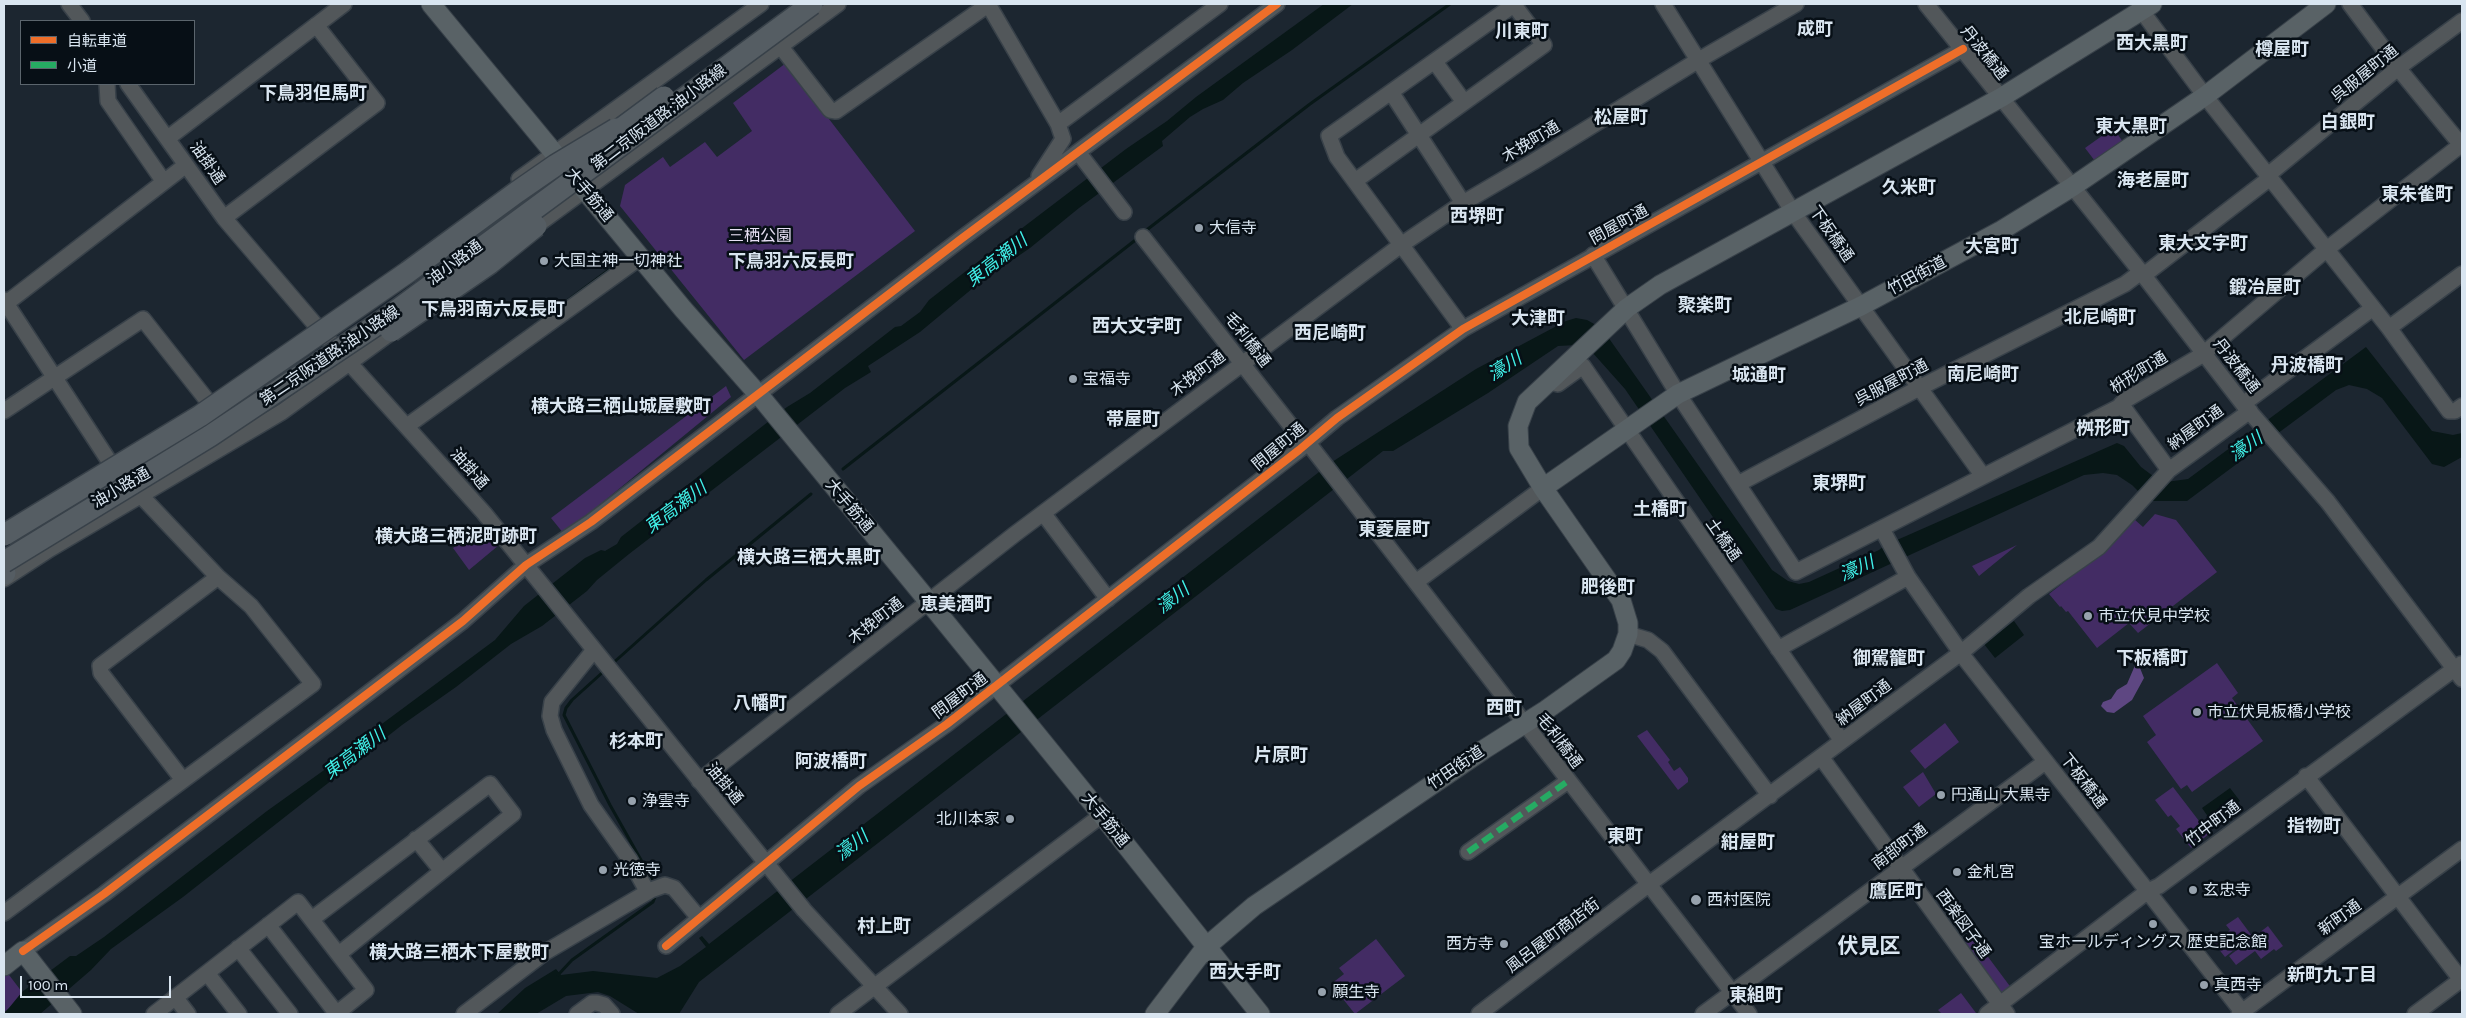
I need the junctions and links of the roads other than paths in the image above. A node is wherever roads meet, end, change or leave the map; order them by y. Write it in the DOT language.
graph roads {
  1 [pos="69,4"];
  2 [pos="344,4"];
  3 [pos="431,4"];
  4 [pos="761,4"];
  5 [pos="788,4"];
  6 [pos="812,4"];
  7 [pos="838,4"];
  8 [pos="988,4"];
  9 [pos="1220,4"];
  10 [pos="1278,4"];
  11 [pos="1514,4"];
  12 [pos="1663,4"];
  13 [pos="1796,4"];
  14 [pos="1926,4"];
  15 [pos="2326,4"];
  16 [pos="2350,4"];
  17 [pos="2147,7"];
  18 [pos="81,20"];
  19 [pos="2462,21"];
  20 [pos="316,25"];
  21 [pos="781,47"];
  22 [pos="1963,49"];
  23 [pos="1697,60"];
  24 [pos="1435,62"];
  25 [pos="2398,68"];
  26 [pos="108,85"];
  27 [pos="129,85"];
  28 [pos="1391,92"];
  29 [pos="2205,96"];
  30 [pos="2002,97"];
  31 [pos="1464,102"];
  32 [pos="1058,124"];
  33 [pos="636,126"];
  34 [pos="1418,134"];
  35 [pos="168,138"];
  36 [pos="2462,145"];
  37 [pos="553,152"];
  38 [pos="1080,154"];
  39 [pos="1761,161"];
  40 [pos="186,165"];
  41 [pos="2269,177"];
  42 [pos="1355,180"];
  43 [pos="164,182"];
  44 [pos="1037,182"];
  45 [pos="2072,187"];
  46 [pos="586,191"];
  47 [pos="1463,202"];
  48 [pos="1122,210"];
  49 [pos="1793,212"];
  50 [pos="224,218"];
  51 [pos="1143,237"];
  52 [pos="1402,244"];
  53 [pos="2327,249"];
  54 [pos="1593,255"];
  55 [pos="641,257"];
  56 [pos="2143,274"];
  57 [pos="2462,274"];
  58 [pos="5,303"];
  59 [pos="1861,306"];
  60 [pos="1627,308"];
  61 [pos="2374,308"];
  62 [pos="2389,328"];
  63 [pos="319,329"];
  64 [pos="1463,329"];
  65 [pos="2204,353"];
  66 [pos="1243,363"];
  67 [pos="351,365"];
  68 [pos="56,377"];
  69 [pos="1548,382"];
  70 [pos="1919,388"];
  71 [pos="761,398"];
  72 [pos="1671,398"];
  73 [pos="210,404"];
  74 [pos="2121,404"];
  75 [pos="2462,406"];
  76 [pos="4,411"];
  77 [pos="2250,412"];
  78 [pos="407,426"];
  79 [pos="1626,430"];
  80 [pos="1306,444"];
  81 [pos="111,464"];
  82 [pos="2166,472"];
  83 [pos="1983,476"];
  84 [pos="1738,484"];
  85 [pos="1543,488"];
  86 [pos="140,498"];
  87 [pos="1043,513"];
  88 [pos="4,534"];
  89 [pos="1885,534"];
  90 [pos="4,547"];
  91 [pos="526,565"];
  92 [pos="1905,571"];
  93 [pos="4,572"];
  94 [pos="218,577"];
  95 [pos="1416,582"];
  96 [pos="1108,599"];
  97 [pos="929,602"];
  98 [pos="1628,634"];
  99 [pos="1778,649"];
  100 [pos="1962,652"];
  101 [pos="602,660"];
  102 [pos="2460,670"];
  103 [pos="997,686"];
  104 [pos="1524,723"];
  105 [pos="1842,741"];
  106 [pos="1821,757"];
  107 [pos="2045,762"];
  108 [pos="2306,776"];
  109 [pos="183,780"];
  110 [pos="699,781"];
  111 [pos="1568,781"];
  112 [pos="1770,796"];
  113 [pos="1102,815"];
  114 [pos="416,839"];
  115 [pos="2462,849"];
  116 [pos="1468,852"];
  117 [pos="767,864"];
  118 [pos="1900,868"];
  119 [pos="442,871"];
  120 [pos="1648,885"];
  121 [pos="652,889"];
  122 [pos="2148,891"];
  123 [pos="2398,896"];
  124 [pos="4,913"];
  125 [pos="699,918"];
  126 [pos="312,919"];
  127 [pos="268,925"];
  128 [pos="666,946"];
  129 [pos="1206,947"];
  130 [pos="238,948"];
  131 [pos="338,954"];
  132 [pos="14,958"];
  133 [pos="207,973"];
  134 [pos="2462,980"];
  135 [pos="875,986"];
  136 [pos="1732,993"];
  137 [pos="175,998"];
  138 [pos="2003,1009"];
  139 [pos="71,1013"];
  140 [pos="2241,1013"];
  141 [pos="154,1014"];
  142 [pos="188,1014"];
  143 [pos="239,1014"];
  144 [pos="290,1014"];
  145 [pos="337,1014"];
  146 [pos="464,1014"];
  147 [pos="577,1014"];
  148 [pos="612,1014"];
  149 [pos="838,1014"];
  150 [pos="900,1014"];
  151 [pos="1155,1014"];
  152 [pos="1260,1014"];
  153 [pos="1480,1014"];
  154 [pos="1703,1014"];
  155 [pos="1749,1014"];
  156 [pos="1987,1014"];
  157 [pos="2415,1014"];
  1 -- 18 [label="street"];
  2 -- 20 [label="street"];
  3 -- 37 [label="main road, 大手筋通"];
  4 -- 37 [label="street, 油小路通"];
  5 -- 33 [label="highway, 第二京阪道路;油小路線, bridge"];
  6 -- 33 [label="highway, 第二京阪道路;油小路線, bridge"];
  7 -- 21 [label="street, 油小路通"];
  8 -- 21 [label="street"];
  8 -- 32 [label="street"];
  9 -- 32 [label="street"];
  10 -- 38 [label="street"];
  11 -- 24 [label="street"];
  11 -- 31 [label="street"];
  12 -- 23 [label="street, 下板橋通"];
  13 -- 23 [label="street, 木挽町通"];
  14 -- 22 [label="street, 丹波橋通"];
  15 -- 29 [label="main road, 竹田街道"];
  16 -- 25 [label="street"];
  17 -- 29 [label="street"];
  17 -- 30 [label="main road"];
  19 -- 25 [label="street, 呉服屋町通"];
  20 -- 35 [label="street"];
  20 -- 50 [label="street"];
  21 -- 46 [label="street, 油小路通"];
  22 -- 30 [label="street, 丹波橋通"];
  22 -- 39 [label="street, 問屋町通"];
  23 -- 39 [label="street, 下板橋通"];
  23 -- 47 [label="street, 木挽町通"];
  24 -- 28 [label="street"];
  24 -- 31 [label="street"];
  25 -- 36 [label="street"];
  25 -- 41 [label="street, 呉服屋町通"];
  26 -- 43 [label="street"];
  27 -- 35 [label="street, 油掛通"];
  28 -- 34 [label="street"];
  28 -- 42 [label="street"];
  29 -- 41 [label="street"];
  29 -- 45 [label="main road, 竹田街道"];
  30 -- 45 [label="street, 丹波橋通"];
  30 -- 49 [label="main road"];
  31 -- 34 [label="street"];
  32 -- 44 [label="street"];
  33 -- 88 [label="highway, bridge"];
  33 -- 90 [label="highway, 第二京阪道路;油小路線, bridge"];
  33 -- 93 [label="highway, 第二京阪道路;油小路線, bridge"];
  34 -- 42 [label="street"];
  34 -- 47 [label="street"];
  35 -- 40 [label="street, 油掛通"];
  36 -- 53 [label="street, 枡形町通"];
  37 -- 46 [label="main road, 大手筋通"];
  37 -- 63 [label="street, 油小路通"];
  38 -- 44 [label="street"];
  38 -- 48 [label="street"];
  39 -- 49 [label="street, 下板橋通"];
  39 -- 54 [label="street, 問屋町通"];
  40 -- 43 [label="street"];
  40 -- 50 [label="street, 油掛通"];
  41 -- 53 [label="street"];
  41 -- 56 [label="street, 呉服屋町通"];
  42 -- 52 [label="street"];
  43 -- 58 [label="street"];
  44 -- 71 [label="street"];
  45 -- 56 [label="street, 丹波橋通"];
  45 -- 59 [label="main road, 竹田街道"];
  46 -- 55 [label="main road, 大手筋通"];
  46 -- 67 [label="street, 油小路通"];
  47 -- 52 [label="street, 木挽町通"];
  49 -- 59 [label="street, 下板橋通"];
  49 -- 60 [label="main road"];
  50 -- 63 [label="street, 油掛通"];
  51 -- 66 [label="street, 毛利橋通"];
  52 -- 64 [label="street"];
  52 -- 66 [label="street, 木挽町通"];
  53 -- 61 [label="street"];
  53 -- 65 [label="street, 枡形町通"];
  54 -- 60 [label="street"];
  54 -- 64 [label="street, 問屋町通"];
  55 -- 71 [label="main road, 大手筋通"];
  55 -- 78 [label="street"];
  56 -- 65 [label="street, 丹波橋通"];
  56 -- 70 [label="street, 呉服屋町通"];
  57 -- 62 [label="street"];
  58 -- 68 [label="street"];
  59 -- 70 [label="street, 下板橋通"];
  59 -- 72 [label="main road, 竹田街道"];
  60 -- 69 [label="main road"];
  60 -- 72 [label="street"];
  61 -- 62 [label="street"];
  61 -- 77 [label="street, 納屋町通"];
  62 -- 75 [label="street"];
  63 -- 67 [label="street, 油掛通"];
  63 -- 73 [label="street, 油小路通"];
  64 -- 80 [label="street, 問屋町通"];
  65 -- 74 [label="street, 枡形町通"];
  65 -- 77 [label="street, 丹波橋通"];
  66 -- 80 [label="street, 毛利橋通"];
  66 -- 87 [label="street, 木挽町通"];
  67 -- 78 [label="street, 油掛通"];
  67 -- 86 [label="street, 油小路通"];
  68 -- 73 [label="street"];
  68 -- 76 [label="street"];
  68 -- 81 [label="street"];
  69 -- 79 [label="street, 土橋通"];
  69 -- 85 [label="main road"];
  70 -- 83 [label="street, 下板橋通"];
  70 -- 84 [label="street, 呉服屋町通"];
  71 -- 91 [label="street"];
  71 -- 97 [label="main road, 大手筋通"];
  72 -- 79 [label="main road, 竹田街道"];
  72 -- 84 [label="street"];
  73 -- 81 [label="street, 油小路通"];
  74 -- 82 [label="street"];
  74 -- 83 [label="street, 枡形町通"];
  77 -- 82 [label="street, 納屋町通"];
  77 -- 102 [label="street, 丹波橋通"];
  78 -- 91 [label="street, 油掛通"];
  79 -- 85 [label="main road, 竹田街道"];
  79 -- 99 [label="street, 土橋通"];
  80 -- 95 [label="street, 毛利橋通"];
  80 -- 96 [label="street, 問屋町通"];
  81 -- 86 [label="street"];
  81 -- 88 [label="street, 油小路通"];
  82 -- 100 [label="street, 納屋町通"];
  83 -- 89 [label="street, 枡形町通"];
  84 -- 89 [label="street, 枡形町通"];
  85 -- 95 [label="street"];
  85 -- 98 [label="main road"];
  86 -- 93 [label="street, 油小路通"];
  86 -- 94 [label="street"];
  87 -- 96 [label="street"];
  87 -- 97 [label="street, 木挽町通"];
  89 -- 92 [label="street, 下板橋通"];
  91 -- 101 [label="street, 油掛通"];
  91 -- 132 [label="street"];
  92 -- 99 [label="street"];
  92 -- 100 [label="street, 下板橋通"];
  94 -- 109 [label="street"];
  94 -- 109 [label="street"];
  95 -- 104 [label="street, 毛利橋通"];
  96 -- 103 [label="street, 問屋町通"];
  97 -- 103 [label="main road, 大手筋通"];
  97 -- 110 [label="street, 木挽町通"];
  98 -- 104 [label="main road, 竹田街道"];
  98 -- 112 [label="street"];
  99 -- 105 [label="street, 土橋通"];
  100 -- 105 [label="street, 納屋町通"];
  100 -- 107 [label="street, 下板橋通"];
  101 -- 110 [label="street, 油掛通"];
  101 -- 121 [label="street"];
  102 -- 108 [label="street, 竹中町通"];
  103 -- 113 [label="main road, 大手筋通"];
  103 -- 117 [label="street, 問屋町通"];
  104 -- 111 [label="street, 毛利橋通"];
  104 -- 129 [label="main road, 竹田街道"];
  105 -- 106 [label="street, 納屋町通"];
  106 -- 112 [label="street, 納屋町通"];
  106 -- 118 [label="street, 西楽図子通"];
  107 -- 118 [label="street, 南部町通"];
  107 -- 122 [label="street, 下板橋通"];
  108 -- 122 [label="street, 竹中町通"];
  108 -- 123 [label="street"];
  109 -- 124 [label="street"];
  110 -- 117 [label="street, 油掛通"];
  111 -- 116 [label="street"];
  111 -- 120 [label="street, 毛利橋通"];
  112 -- 120 [label="street, 納屋町通"];
  113 -- 129 [label="main road, 大手筋通"];
  113 -- 135 [label="street"];
  114 -- 119 [label="street"];
  114 -- 119 [label="street"];
  114 -- 126 [label="street"];
  115 -- 123 [label="street, 新町通"];
  117 -- 125 [label="street, 問屋町通"];
  117 -- 135 [label="street, 油掛通"];
  118 -- 136 [label="street, 南部町通"];
  118 -- 138 [label="street, 西楽図子通"];
  119 -- 131 [label="street"];
  120 -- 136 [label="street, 毛利橋通"];
  120 -- 153 [label="street, 風呂屋町商店街"];
  121 -- 125 [label="street"];
  121 -- 146 [label="street"];
  122 -- 138 [label="street, 竹中町通"];
  122 -- 140 [label="street, 下板橋通"];
  123 -- 134 [label="street"];
  123 -- 140 [label="street, 新町通"];
  125 -- 128 [label="street, 問屋町通"];
  126 -- 127 [label="street"];
  126 -- 131 [label="street"];
  127 -- 130 [label="street"];
  127 -- 145 [label="street"];
  129 -- 151 [label="main road, 竹田街道"];
  129 -- 152 [label="main road, 大手筋通"];
  130 -- 133 [label="street"];
  130 -- 144 [label="street"];
  131 -- 145 [label="street"];
  132 -- 139 [label="main road"];
  133 -- 137 [label="street"];
  133 -- 143 [label="street"];
  134 -- 157 [label="street"];
  135 -- 149 [label="street"];
  135 -- 150 [label="street"];
  136 -- 154 [label="street, 南部町通"];
  136 -- 155 [label="street, 毛利橋通"];
  137 -- 141 [label="street"];
  137 -- 142 [label="street"];
  138 -- 156 [label="street, 竹中町通"];
  147 -- 148 [label="street"];
}
